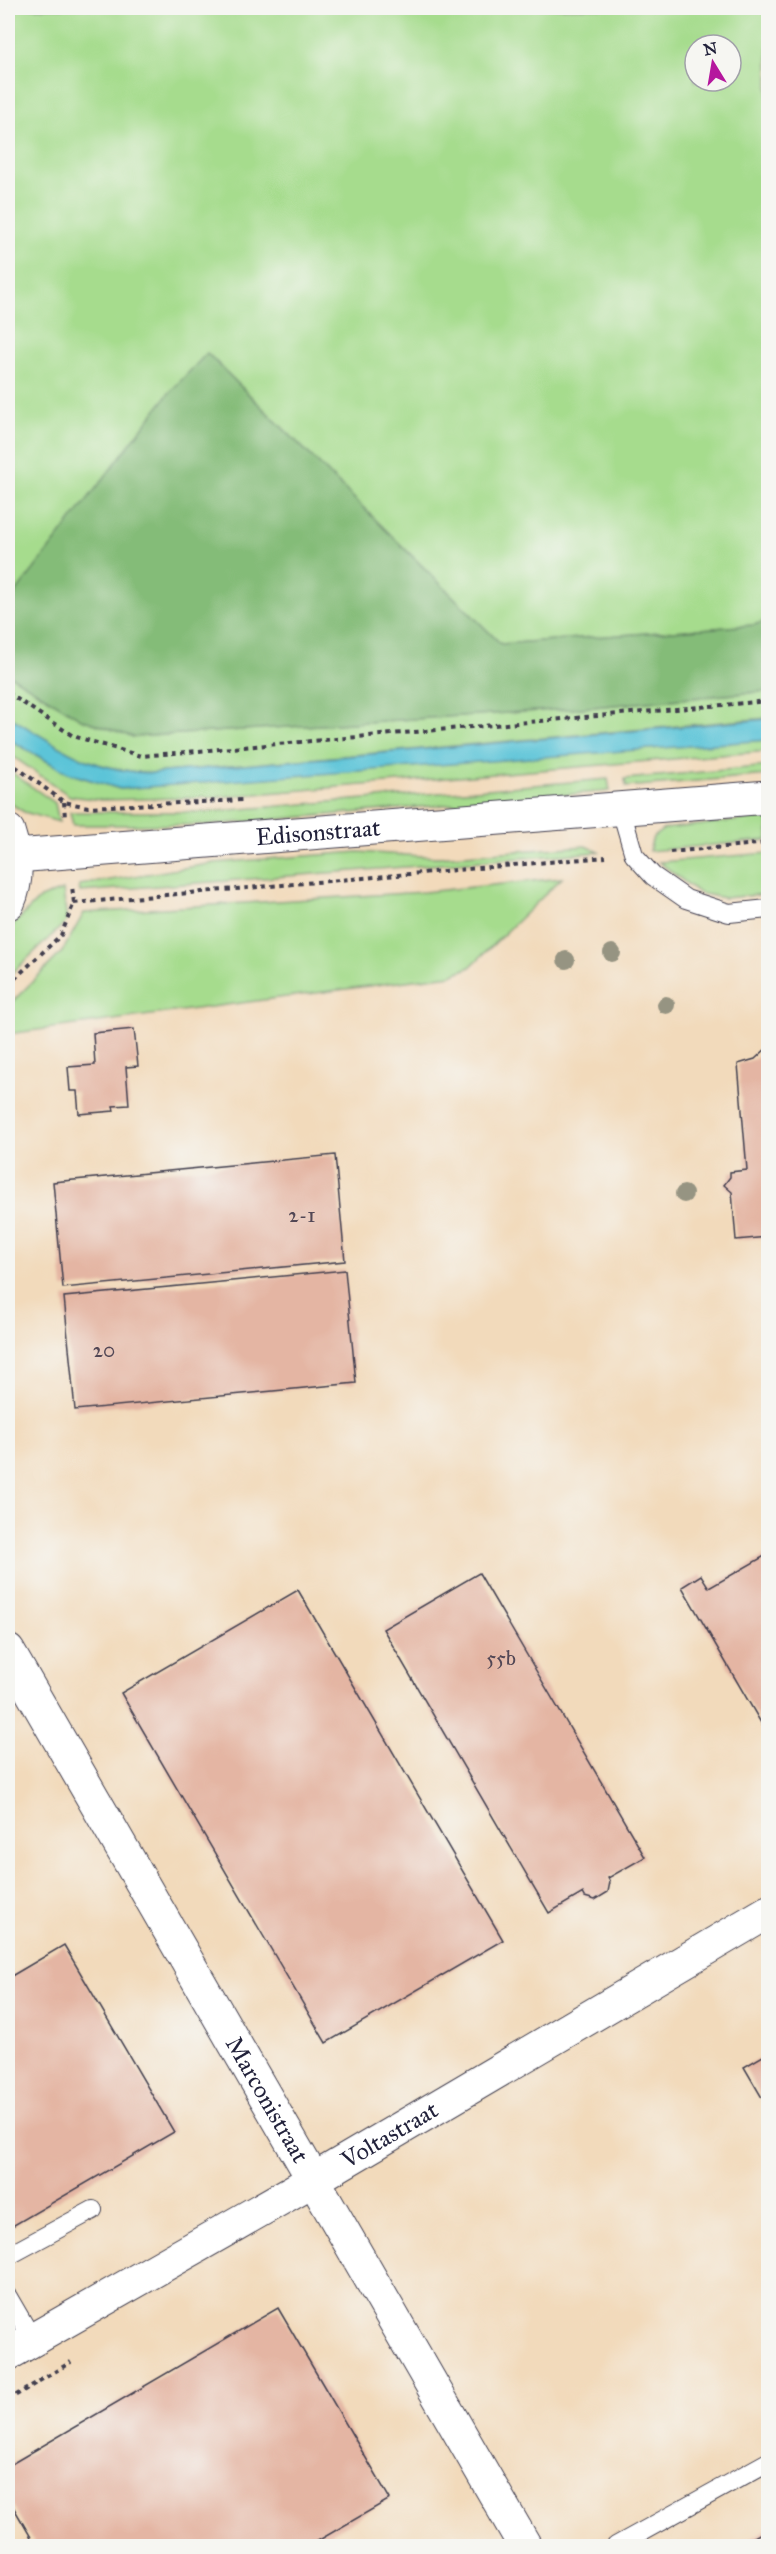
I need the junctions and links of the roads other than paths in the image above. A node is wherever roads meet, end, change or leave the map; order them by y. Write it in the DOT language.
graph roads {
  1 [pos="768,797"];
  2 [pos="621,810"];
  3 [pos="12,843"];
  4 [pos="8,903"];
  5 [pos="768,909"];
  6 [pos="8,1651"];
  7 [pos="768,1912"];
  8 [pos="313,2180"];
  9 [pos="93,2210"];
  10 [pos="8,2256"];
  11 [pos="8,2297"];
  12 [pos="20,2347"];
  13 [pos="768,2462"];
  14 [pos="525,2547"];
  15 [pos="616,2547"];
  1 -- 2 [label="street, Edisonstraat"];
  2 -- 3 [label="street, Edisonstraat"];
  2 -- 5 [label="lane"];
  3 -- 4 [label="street"];
  6 -- 8 [label="street, Marconistraat"];
  7 -- 8 [label="street, Voltastraat"];
  8 -- 12 [label="street, Voltastraat"];
  8 -- 14 [label="street, Marconistraat"];
  9 -- 10 [label="lane"];
  11 -- 12 [label="lane"];
  13 -- 15 [label="lane"];
}
